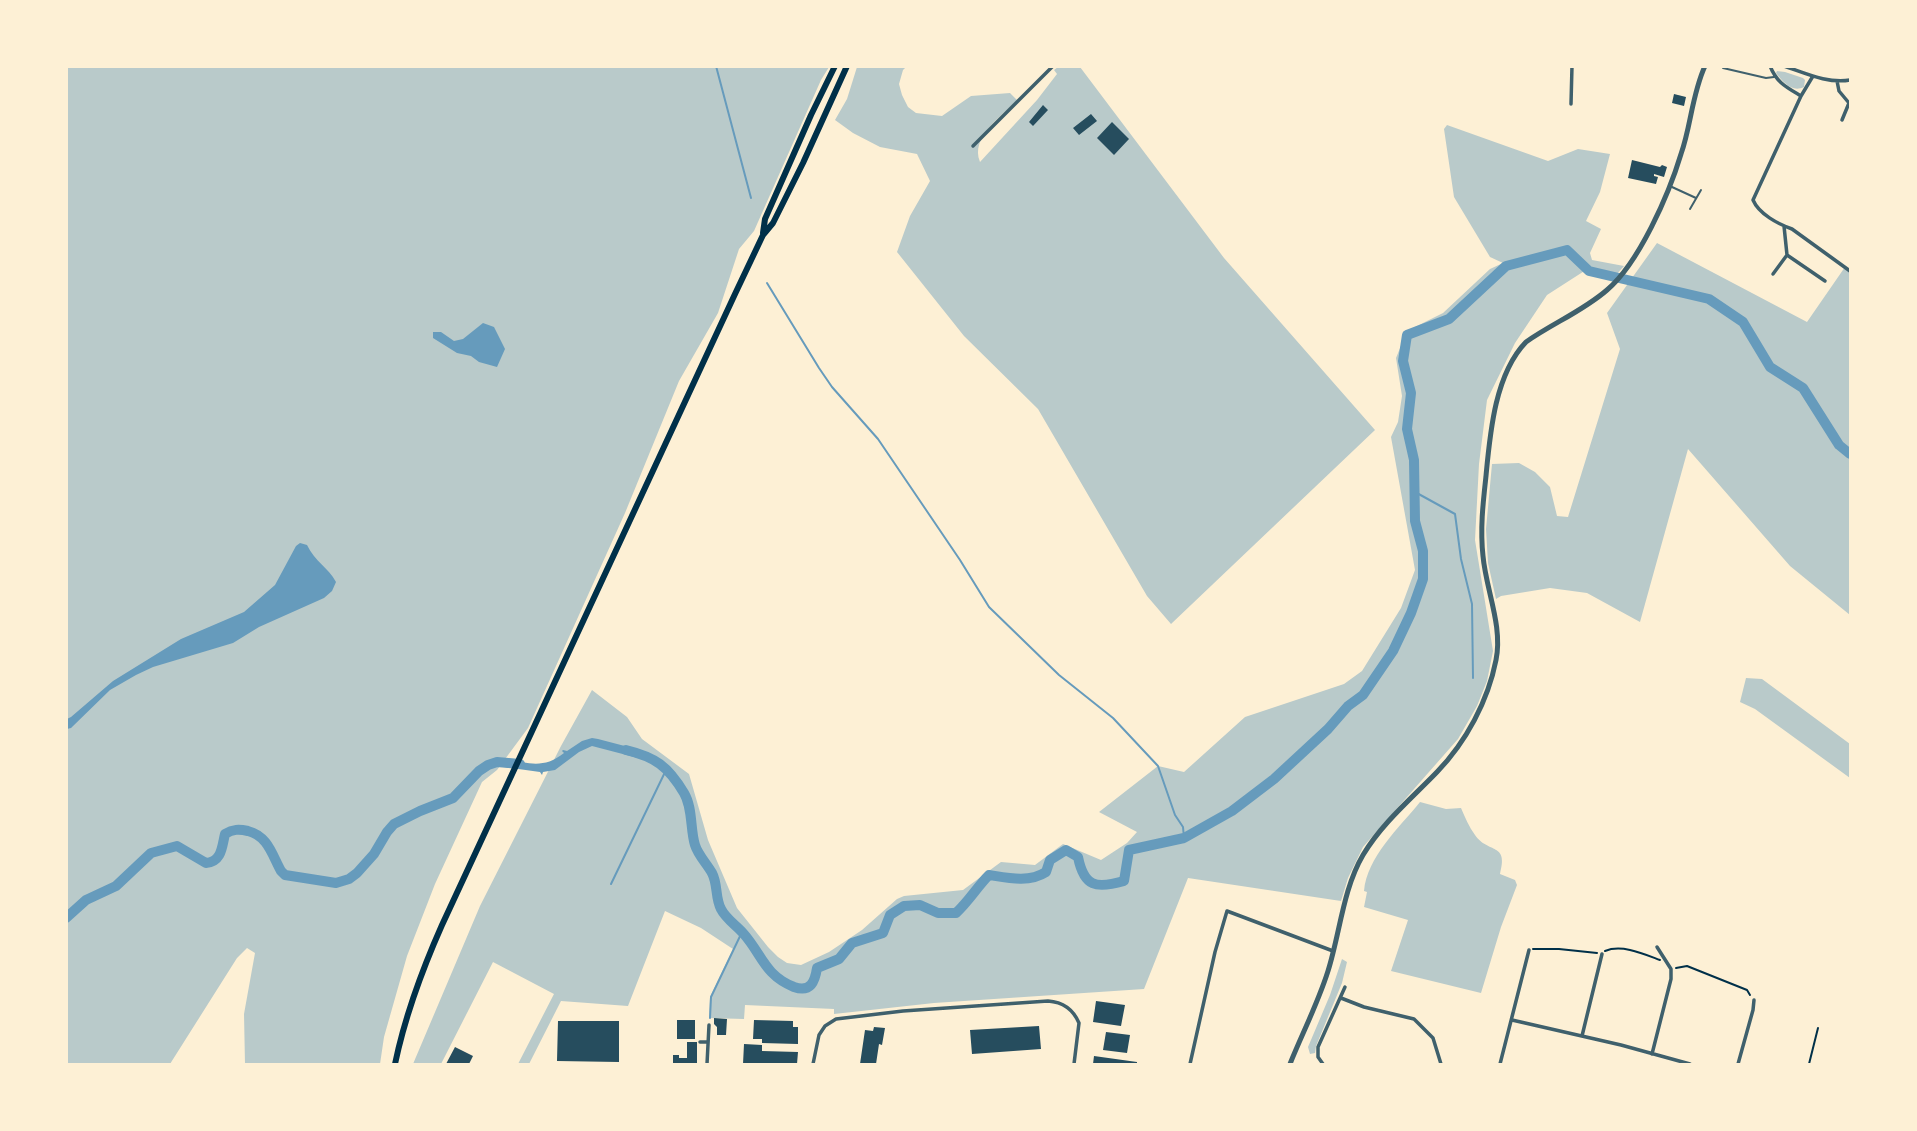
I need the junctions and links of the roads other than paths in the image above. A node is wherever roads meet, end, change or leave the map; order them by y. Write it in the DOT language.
graph roads {
  1 [pos="835,66"];
  2 [pos="846,66"];
  3 [pos="1053,66"];
  4 [pos="1572,66"];
  5 [pos="1705,66"];
  6 [pos="1770,66"];
  7 [pos="1784,66"];
  8 [pos="1723,68"];
  9 [pos="1813,76"];
  10 [pos="1774,77"];
  11 [pos="1850,80"];
  12 [pos="1837,81"];
  13 [pos="1801,96"];
  14 [pos="1571,104"];
  15 [pos="1842,120"];
  16 [pos="973,146"];
  17 [pos="1670,186"];
  18 [pos="1701,190"];
  19 [pos="1696,198"];
  20 [pos="1690,209"];
  21 [pos="1784,226"];
  22 [pos="763,235"];
  23 [pos="1787,255"];
  24 [pos="1850,271"];
  25 [pos="1773,274"];
  26 [pos="1825,281"];
  27 [pos="1657,947"];
  28 [pos="1529,950"];
  29 [pos="1333,951"];
  30 [pos="1602,954"];
  31 [pos="1345,987"];
  32 [pos="1341,998"];
  33 [pos="1754,1000"];
  34 [pos="1512,1020"];
  35 [pos="709,1025"];
  36 [pos="1582,1036"];
  37 [pos="700,1042"];
  38 [pos="708,1042"];
  39 [pos="1652,1054"];
  40 [pos="395,1065"];
  41 [pos="707,1065"];
  42 [pos="813,1065"];
  43 [pos="1074,1065"];
  44 [pos="1190,1065"];
  45 [pos="1290,1065"];
  46 [pos="1323,1065"];
  47 [pos="1441,1065"];
  48 [pos="1500,1065"];
  49 [pos="1690,1065"];
  50 [pos="1738,1065"];
  1 -- 22 [label="highway"];
  2 -- 22 [label="highway"];
  3 -- 16 [label="street"];
  4 -- 14 [label="street"];
  5 -- 17 [label="street"];
  6 -- 10 [label="street"];
  7 -- 9 [label="street"];
  8 -- 10 [label="lane"];
  9 -- 12 [label="street"];
  9 -- 13 [label="street"];
  10 -- 13 [label="street"];
  11 -- 12 [label="street"];
  12 -- 15 [label="street"];
  13 -- 21 [label="street"];
  17 -- 19 [label="lane"];
  17 -- 29 [label="street"];
  18 -- 19 [label="lane"];
  19 -- 20 [label="lane"];
  21 -- 23 [label="street"];
  21 -- 24 [label="street"];
  22 -- 40 [label="highway"];
  23 -- 25 [label="street"];
  23 -- 26 [label="street"];
  27 -- 39 [label="street"];
  28 -- 34 [label="street"];
  29 -- 44 [label="street"];
  29 -- 45 [label="street"];
  30 -- 36 [label="street"];
  31 -- 32 [label="street"];
  32 -- 46 [label="street"];
  32 -- 47 [label="street"];
  33 -- 50 [label="street"];
  34 -- 36 [label="street"];
  34 -- 48 [label="street"];
  35 -- 38 [label="street"];
  36 -- 39 [label="street"];
  37 -- 38 [label="street"];
  38 -- 41 [label="street"];
  39 -- 49 [label="street"];
  42 -- 43 [label="street"];
}
